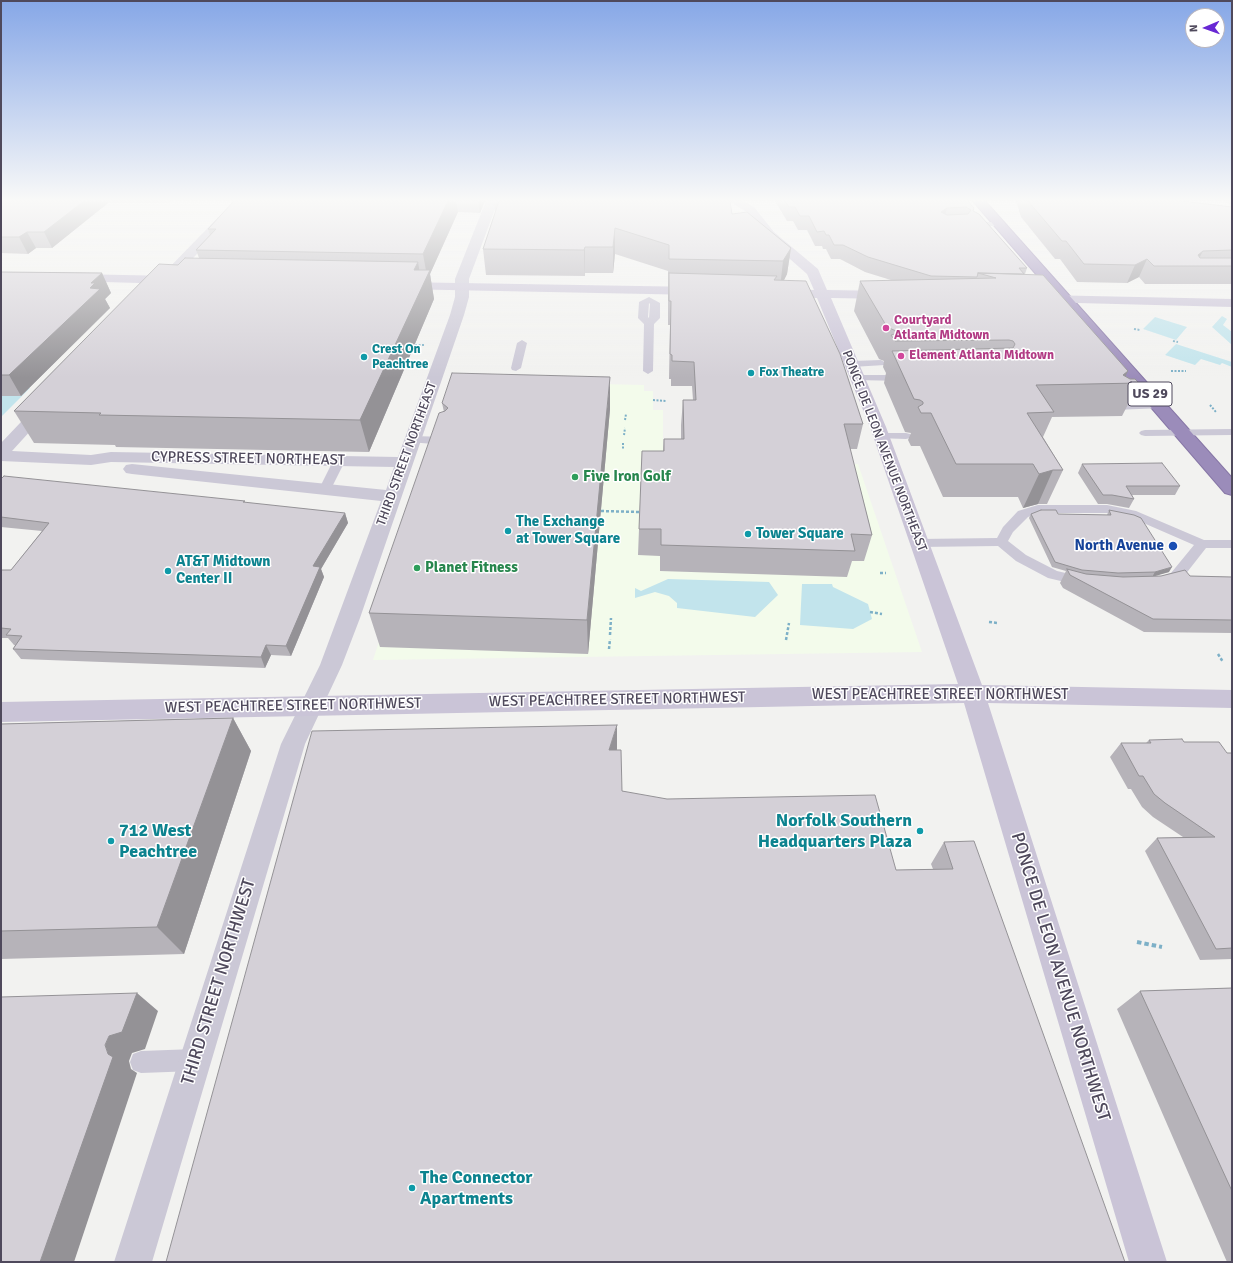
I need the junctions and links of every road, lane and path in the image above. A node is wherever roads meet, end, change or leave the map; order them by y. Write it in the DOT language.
graph roads {
  1 [pos="185,260"];
  2 [pos="469,260"];
  3 [pos="799,260"];
  4 [pos="1032,260"];
  5 [pos="65,278"];
  6 [pos="165,280"];
  7 [pos="184,281"];
  8 [pos="387,286"];
  9 [pos="462,287"];
  10 [pos="715,292"];
  11 [pos="152,293"];
  12 [pos="768,293"];
  13 [pos="822,294"];
  14 [pos="649,295"];
  15 [pos="901,296"];
  16 [pos="1032,299"];
  17 [pos="1067,300"];
  18 [pos="1232,303"];
  19 [pos="1134,329"];
  20 [pos="1140,330"];
  21 [pos="1173,341"];
  22 [pos="1178,342"];
  23 [pos="522,343"];
  24 [pos="415,345"];
  25 [pos="424,346"];
  26 [pos="881,363"];
  27 [pos="852,364"];
  28 [pos="516,368"];
  29 [pos="648,371"];
  30 [pos="1171,371"];
  31 [pos="1186,371"];
  32 [pos="858,378"];
  33 [pos="914,378"];
  34 [pos="55,395"];
  35 [pos="653,400"];
  36 [pos="666,401"];
  37 [pos="1210,405"];
  38 [pos="1160,406"];
  39 [pos="1114,407"];
  40 [pos="1216,412"];
  41 [pos="626,414"];
  42 [pos="625,420"];
  43 [pos="624,428"];
  44 [pos="1231,432"];
  45 [pos="1145,433"];
  46 [pos="1183,433"];
  47 [pos="624,435"];
  48 [pos="881,436"];
  49 [pos="906,436"];
  50 [pos="413,440"];
  51 [pos="446,441"];
  52 [pos="623,443"];
  53 [pos="623,450"];
  54 [pos="1,453"];
  55 [pos="1,456"];
  56 [pos="91,460"];
  57 [pos="339,461"];
  58 [pos="405,462"];
  59 [pos="1232,488"];
  60 [pos="325,489"];
  61 [pos="392,496"];
  62 [pos="601,511"];
  63 [pos="640,512"];
  64 [pos="1001,542"];
  65 [pos="919,543"];
  66 [pos="1202,544"];
  67 [pos="1232,544"];
  68 [pos="880,573"];
  69 [pos="886,573"];
  70 [pos="1093,582"];
  71 [pos="1152,583"];
  72 [pos="870,612"];
  73 [pos="882,614"];
  74 [pos="611,618"];
  75 [pos="989,622"];
  76 [pos="789,623"];
  77 [pos="998,623"];
  78 [pos="610,635"];
  79 [pos="610,639"];
  80 [pos="786,640"];
  81 [pos="609,649"];
  82 [pos="1218,654"];
  83 [pos="1223,662"];
  84 [pos="974,693"];
  85 [pos="1232,698"];
  86 [pos="312,706"];
  87 [pos="1,712"];
  88 [pos="1137,942"];
  89 [pos="1162,947"];
  90 [pos="195,1060"];
  91 [pos="141,1062"];
  92 [pos="133,1262"];
  93 [pos="1148,1262"];
  1 -- 6 [label="street"];
  2 -- 9 [label="street, THIRD STREET NORTHEAST"];
  3 -- 13 [label="main road, PONCE DE LEON AVENUE NORTHEAST"];
  4 -- 17 [label="highway, US 29"];
  5 -- 6 [label="main road"];
  6 -- 7 [label="main road"];
  6 -- 11 [label="street"];
  8 -- 9 [label="main road"];
  9 -- 14 [label="main road"];
  9 -- 50 [label="street, THIRD STREET NORTHEAST"];
  10 -- 14 [label="main road"];
  12 -- 13 [label="main road"];
  13 -- 15 [label="main road"];
  13 -- 27 [label="main road, PONCE DE LEON AVENUE NORTHEAST"];
  14 -- 29 [label="lane"];
  16 -- 17 [label="main road"];
  17 -- 18 [label="main road"];
  17 -- 38 [label="highway, US 29"];
  19 -- 20 [label="path"];
  21 -- 22 [label="path"];
  23 -- 28 [label="lane"];
  24 -- 25 [label="path"];
  26 -- 27 [label="lane"];
  27 -- 32 [label="main road, PONCE DE LEON AVENUE NORTHEAST"];
  30 -- 31 [label="path"];
  32 -- 33 [label="lane"];
  32 -- 48 [label="main road, PONCE DE LEON AVENUE NORTHEAST"];
  34 -- 54 [label="street"];
  35 -- 36 [label="path"];
  37 -- 40 [label="path"];
  38 -- 39 [label="lane"];
  38 -- 46 [label="highway, US 29"];
  41 -- 42 [label="path"];
  43 -- 47 [label="path"];
  44 -- 46 [label="lane"];
  45 -- 46 [label="lane"];
  46 -- 59 [label="highway, US 29"];
  48 -- 49 [label="lane"];
  48 -- 65 [label="main road, PONCE DE LEON AVENUE NORTHEAST"];
  50 -- 51 [label="lane"];
  50 -- 58 [label="street, THIRD STREET NORTHEAST"];
  52 -- 53 [label="path"];
  55 -- 56 [label="street, CYPRESS STREET NORTHEAST"];
  56 -- 57 [label="street, CYPRESS STREET NORTHEAST"];
  56 -- 60 [label="street, CYPRESS STREET NORTHEAST"];
  57 -- 58 [label="street, CYPRESS STREET NORTHEAST"];
  57 -- 60 [label="lane"];
  58 -- 61 [label="street, THIRD STREET NORTHEAST"];
  60 -- 61 [label="street, CYPRESS STREET NORTHEAST"];
  61 -- 86 [label="street, THIRD STREET NORTHEAST"];
  62 -- 63 [label="path"];
  64 -- 65 [label="lane"];
  64 -- 66 [label="lane"];
  64 -- 70 [label="lane"];
  65 -- 84 [label="main road, PONCE DE LEON AVENUE NORTHEAST"];
  66 -- 67 [label="lane"];
  66 -- 71 [label="lane"];
  68 -- 69 [label="path"];
  72 -- 73 [label="path"];
  74 -- 78 [label="path"];
  75 -- 77 [label="path"];
  76 -- 80 [label="path"];
  79 -- 81 [label="path"];
  82 -- 83 [label="path"];
  84 -- 85 [label="main road, WEST PEACHTREE STREET NORTHWEST"];
  84 -- 86 [label="main road, WEST PEACHTREE STREET NORTHWEST"];
  84 -- 93 [label="main road, PONCE DE LEON AVENUE NORTHWEST"];
  86 -- 87 [label="main road, WEST PEACHTREE STREET NORTHWEST"];
  86 -- 90 [label="street, THIRD STREET NORTHWEST"];
  88 -- 89 [label="path"];
  90 -- 91 [label="lane"];
  90 -- 92 [label="street, THIRD STREET NORTHWEST"];
}
